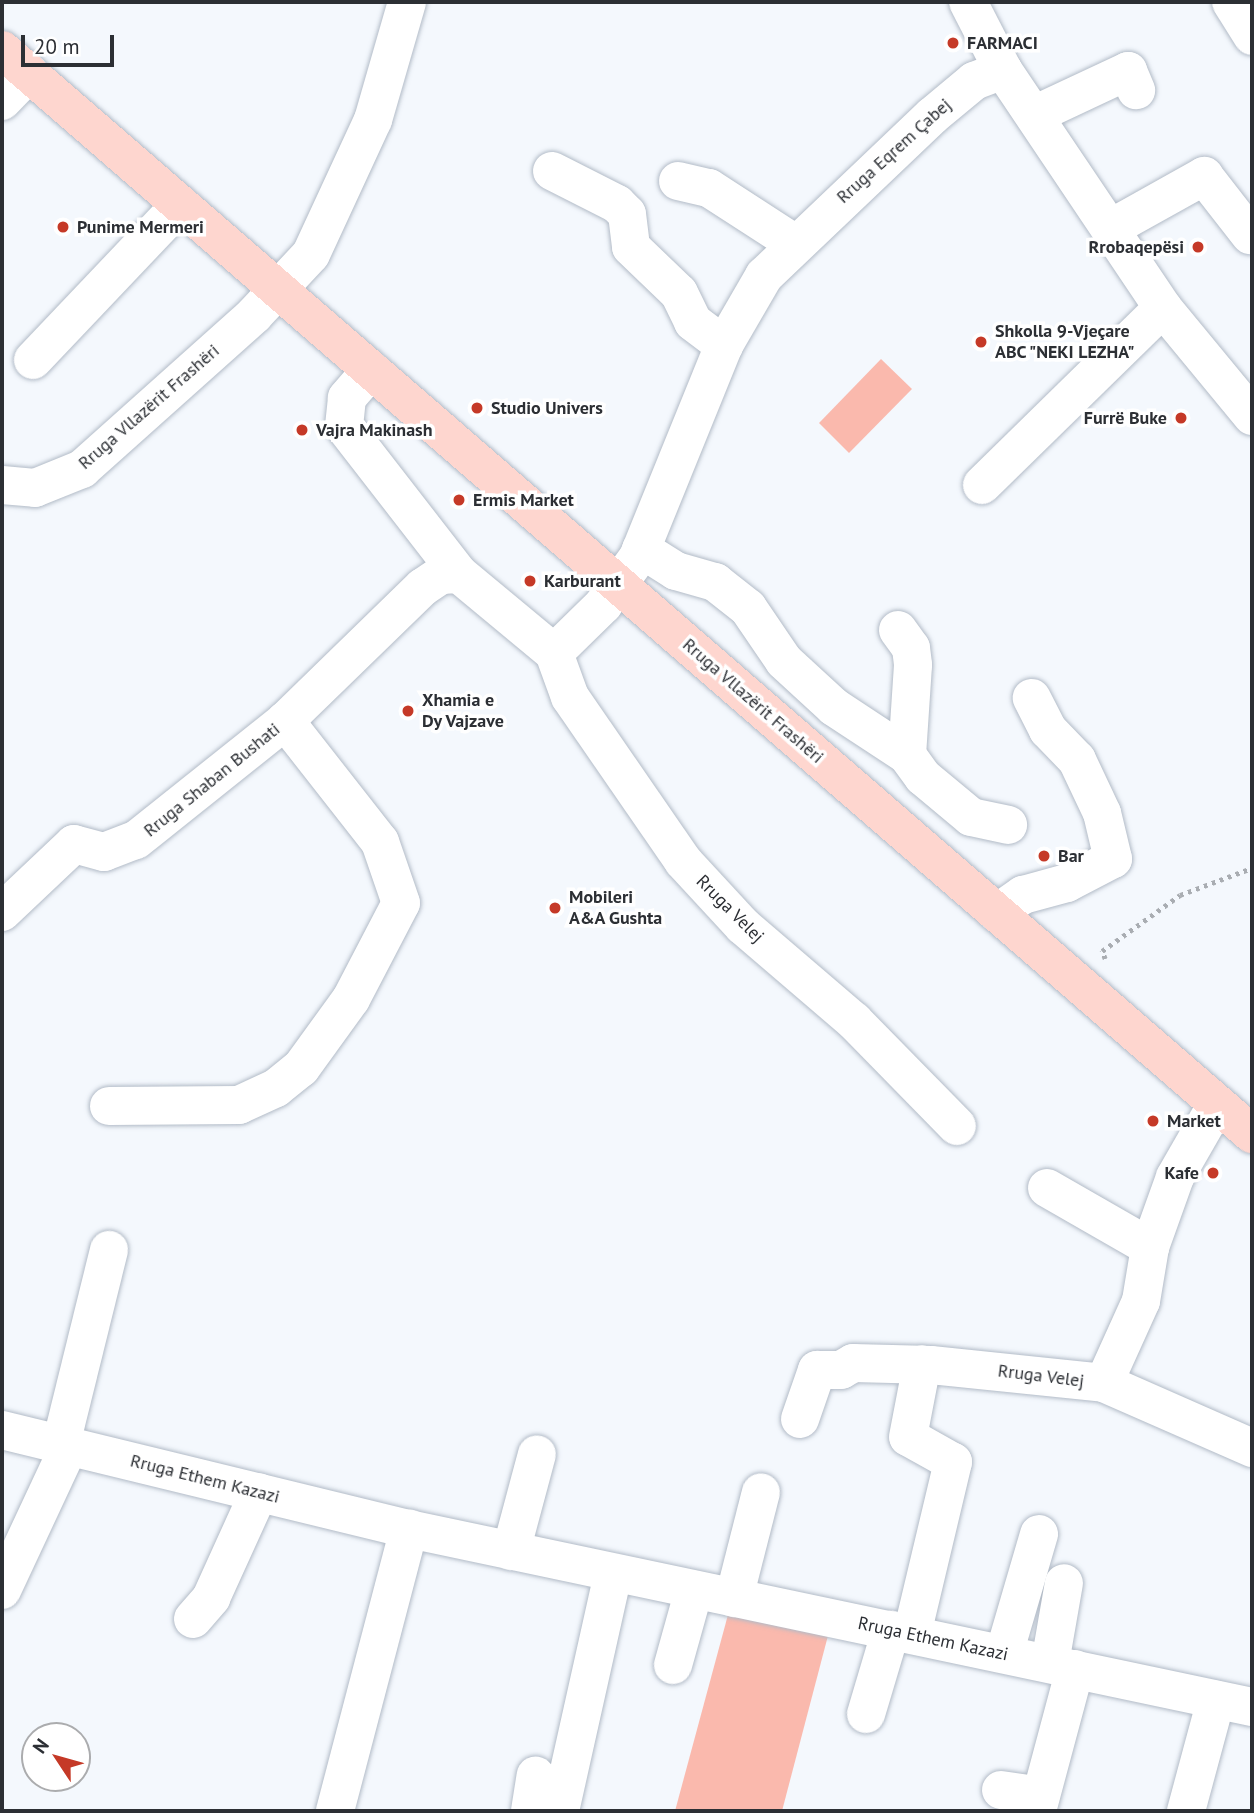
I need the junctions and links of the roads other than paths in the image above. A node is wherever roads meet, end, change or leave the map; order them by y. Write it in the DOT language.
graph roads {
  1 [pos="407,2"];
  2 [pos="968,2"];
  3 [pos="1231,2"];
  4 [pos="1252,36"];
  5 [pos="15,61"];
  6 [pos="1003,70"];
  7 [pos="1136,90"];
  8 [pos="2,100"];
  9 [pos="1034,115"];
  10 [pos="552,172"];
  11 [pos="678,181"];
  12 [pos="180,205"];
  13 [pos="1111,228"];
  14 [pos="1250,235"];
  15 [pos="794,243"];
  16 [pos="279,290"];
  17 [pos="1163,308"];
  18 [pos="724,345"];
  19 [pos="33,360"];
  20 [pos="371,370"];
  21 [pos="1252,416"];
  22 [pos="2,485"];
  23 [pos="982,485"];
  24 [pos="641,549"];
  25 [pos="459,574"];
  26 [pos="620,586"];
  27 [pos="898,630"];
  28 [pos="554,653"];
  29 [pos="1032,698"];
  30 [pos="285,721"];
  31 [pos="915,766"];
  32 [pos="886,816"];
  33 [pos="1008,825"];
  34 [pos="2,912"];
  35 [pos="997,913"];
  36 [pos="1217,1104"];
  37 [pos="109,1106"];
  38 [pos="957,1126"];
  39 [pos="1252,1134"];
  40 [pos="1047,1188"];
  41 [pos="1150,1247"];
  42 [pos="109,1250"];
  43 [pos="922,1364"];
  44 [pos="1104,1383"];
  45 [pos="800,1419"];
  46 [pos="2,1430"];
  47 [pos="65,1445"];
  48 [pos="1252,1448"];
  49 [pos="537,1454"];
  50 [pos="258,1492"];
  51 [pos="761,1492"];
  52 [pos="409,1529"];
  53 [pos="1039,1534"];
  54 [pos="511,1551"];
  55 [pos="613,1573"];
  56 [pos="1063,1583"];
  57 [pos="2,1590"];
  58 [pos="694,1590"];
  59 [pos="734,1598"];
  60 [pos="193,1619"];
  61 [pos="901,1632"];
  62 [pos="1004,1654"];
  63 [pos="673,1665"];
  64 [pos="1063,1666"];
  65 [pos="1234,1703"];
  66 [pos="866,1714"];
  67 [pos="1001,1790"];
  68 [pos="1039,1804"];
  69 [pos="334,1811"];
  70 [pos="560,1811"];
  71 [pos="1186,1811"];
  1 -- 16 [label="street, Rruga Vllazërit Frashëri"];
  2 -- 6 [label="street"];
  3 -- 4 [label="street"];
  5 -- 8 [label="street"];
  5 -- 12 [label="main road, Rruga Vllazërit Frashëri"];
  6 -- 9 [label="street"];
  6 -- 15 [label="street, Rruga Eqrem Çabej"];
  7 -- 9 [label="street"];
  9 -- 13 [label="street"];
  10 -- 18 [label="street"];
  11 -- 15 [label="street"];
  12 -- 16 [label="main road, Rruga Vllazërit Frashëri"];
  12 -- 19 [label="street"];
  13 -- 14 [label="street"];
  13 -- 17 [label="street"];
  15 -- 18 [label="street, Rruga Eqrem Çabej"];
  16 -- 20 [label="main road, Rruga Vllazërit Frashëri"];
  16 -- 22 [label="street, Rruga Vllazërit Frashëri"];
  17 -- 21 [label="street"];
  17 -- 23 [label="street"];
  18 -- 24 [label="street, Rruga Eqrem Çabej"];
  20 -- 25 [label="street"];
  20 -- 26 [label="main road, Rruga Vllazërit Frashëri"];
  24 -- 26 [label="street, Rruga Eqrem Çabej"];
  24 -- 31 [label="street"];
  25 -- 28 [label="street"];
  25 -- 30 [label="street, Rruga Shaban Bushati"];
  26 -- 28 [label="street"];
  26 -- 32 [label="main road, Rruga Vllazërit Frashëri"];
  27 -- 31 [label="street"];
  28 -- 38 [label="street, Rruga Velej"];
  29 -- 35 [label="street"];
  30 -- 34 [label="street, Rruga Shaban Bushati"];
  30 -- 37 [label="street, Rruga Shaban Bushati"];
  31 -- 32 [label="street"];
  31 -- 33 [label="street"];
  32 -- 35 [label="main road, Rruga Vllazërit Frashëri"];
  35 -- 36 [label="main road, Rruga Vllazërit Frashëri"];
  36 -- 39 [label="main road, Rruga Vllazërit Frashëri"];
  36 -- 41 [label="street, Rruga Velej"];
  40 -- 41 [label="street"];
  41 -- 44 [label="street, Rruga Velej"];
  42 -- 47 [label="street"];
  43 -- 44 [label="street, Rruga Velej"];
  43 -- 45 [label="street, Rruga Velej"];
  43 -- 61 [label="street"];
  44 -- 48 [label="street, Rruga Velej"];
  46 -- 47 [label="street, Rruga Ethem Kazazi"];
  47 -- 50 [label="street, Rruga Ethem Kazazi"];
  47 -- 57 [label="street"];
  49 -- 54 [label="street"];
  50 -- 52 [label="street, Rruga Ethem Kazazi"];
  50 -- 60 [label="street"];
  51 -- 59 [label="street"];
  52 -- 54 [label="street, Rruga Ethem Kazazi"];
  52 -- 69 [label="street"];
  53 -- 62 [label="street"];
  54 -- 55 [label="street, Rruga Ethem Kazazi"];
  55 -- 58 [label="street, Rruga Ethem Kazazi"];
  55 -- 70 [label="street"];
  56 -- 64 [label="street"];
  58 -- 59 [label="street, Rruga Ethem Kazazi"];
  58 -- 63 [label="street"];
  59 -- 61 [label="street, Rruga Ethem Kazazi"];
  61 -- 62 [label="street, Rruga Ethem Kazazi"];
  61 -- 66 [label="street"];
  62 -- 64 [label="street, Rruga Ethem Kazazi"];
  64 -- 65 [label="street, Rruga Ethem Kazazi"];
  64 -- 68 [label="street"];
  65 -- 71 [label="street"];
  67 -- 68 [label="street"];
}
